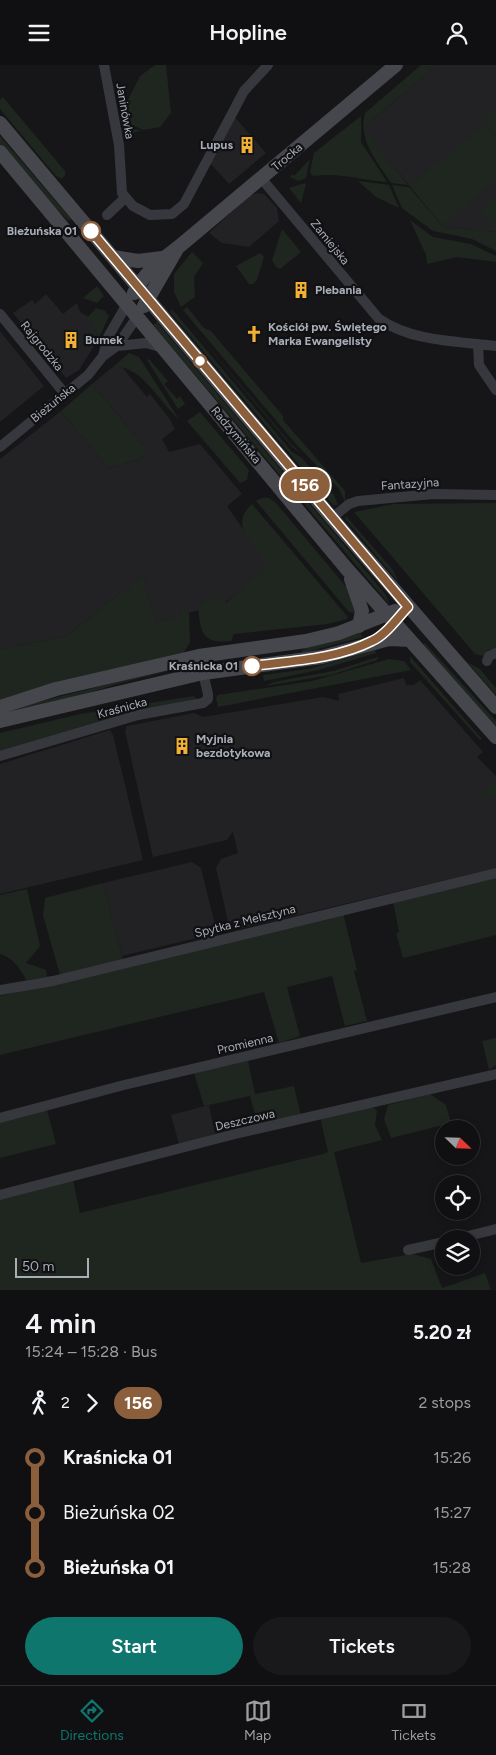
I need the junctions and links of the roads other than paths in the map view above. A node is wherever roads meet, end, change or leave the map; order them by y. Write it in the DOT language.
graph roads {
  1 [pos="104,65"];
  2 [pos="268,65"];
  3 [pos="396,65"];
  4 [pos="0,123"];
  5 [pos="0,152"];
  6 [pos="261,178"];
  7 [pos="125,198"];
  8 [pos="107,215"];
  9 [pos="178,248"];
  10 [pos="113,257"];
  11 [pos="162,258"];
  12 [pos="138,286"];
  13 [pos="149,299"];
  14 [pos="127,304"];
  15 [pos="0,314"];
  16 [pos="137,317"];
  17 [pos="478,343"];
  18 [pos="117,346"];
  19 [pos="496,346"];
  20 [pos="160,347"];
  21 [pos="103,356"];
  22 [pos="496,390"];
  23 [pos="65,394"];
  24 [pos="0,447"];
  25 [pos="496,495"];
  26 [pos="332,518"];
  27 [pos="346,568"];
  28 [pos="408,607"];
  29 [pos="390,617"];
  30 [pos="359,626"];
  31 [pos="410,640"];
  32 [pos="373,641"];
  33 [pos="496,653"];
  34 [pos="199,656"];
  35 [pos="487,661"];
  36 [pos="204,673"];
  37 [pos="0,707"];
  38 [pos="496,707"];
  39 [pos="0,721"];
  40 [pos="496,737"];
  41 [pos="0,755"];
  42 [pos="496,873"];
  43 [pos="0,990"];
  44 [pos="496,997"];
  45 [pos="496,1073"];
  46 [pos="0,1118"];
  47 [pos="0,1195"];
  48 [pos="496,1229"];
  49 [pos="480,1233"];
  50 [pos="435,1244"];
  51 [pos="408,1250"];
  1 -- 7 [label="street, Janinówka"];
  2 -- 7 [label="street"];
  3 -- 6 [label="main road, Trocka"];
  4 -- 10 [label="main road, Radzymińska"];
  5 -- 14 [label="main road, Radzymińska"];
  6 -- 9 [label="main road, Trocka"];
  6 -- 17 [label="street, Zamiejska"];
  7 -- 8 [label="street"];
  9 -- 11 [label="main road, Trocka"];
  9 -- 13 [label="main road, Trocka"];
  10 -- 11 [label="main road, Trocka"];
  10 -- 12 [label="main road, Radzymińska"];
  11 -- 12 [label="main road, Trocka"];
  12 -- 13 [label="main road, Radzymińska"];
  12 -- 14 [label="main road, Trocka"];
  13 -- 16 [label="main road, Bieżuńska"];
  13 -- 26 [label="main road, Radzymińska"];
  14 -- 16 [label="main road, Radzymińska"];
  14 -- 21 [label="street, Bieżuńska"];
  15 -- 23 [label="street, Rajgrodzka"];
  16 -- 18 [label="street, Bieżuńska"];
  16 -- 20 [label="main road, Radzymińska"];
  17 -- 19 [label="street, Zamiejska"];
  17 -- 22 [label="street"];
  18 -- 20 [label="street, Bieżuńska"];
  18 -- 21 [label="street, Bieżuńska"];
  20 -- 27 [label="main road, Radzymińska"];
  21 -- 23 [label="street, Bieżuńska"];
  23 -- 24 [label="street, Bieżuńska"];
  25 -- 26 [label="street, Fantazyjna"];
  26 -- 28 [label="main road, Radzymińska"];
  27 -- 29 [label="main road, Radzymińska"];
  27 -- 30 [label="main road"];
  28 -- 29 [label="main road"];
  28 -- 38 [label="main road, Radzymińska"];
  29 -- 30 [label="main road"];
  29 -- 31 [label="main road, Radzymińska"];
  29 -- 32 [label="main road"];
  30 -- 34 [label="main road"];
  31 -- 32 [label="main road"];
  31 -- 40 [label="main road, Radzymińska"];
  32 -- 36 [label="main road"];
  33 -- 35 [label="street"];
  34 -- 36 [label="street, Kraśnicka"];
  34 -- 37 [label="main road"];
  36 -- 39 [label="main road"];
  36 -- 41 [label="street, Kraśnicka"];
  42 -- 43 [label="street, Spytka z Melsztyna"];
  44 -- 46 [label="street, Promienna"];
  45 -- 47 [label="street, Deszczowa"];
  48 -- 49 [label="street"];
  50 -- 51 [label="street"];
}
